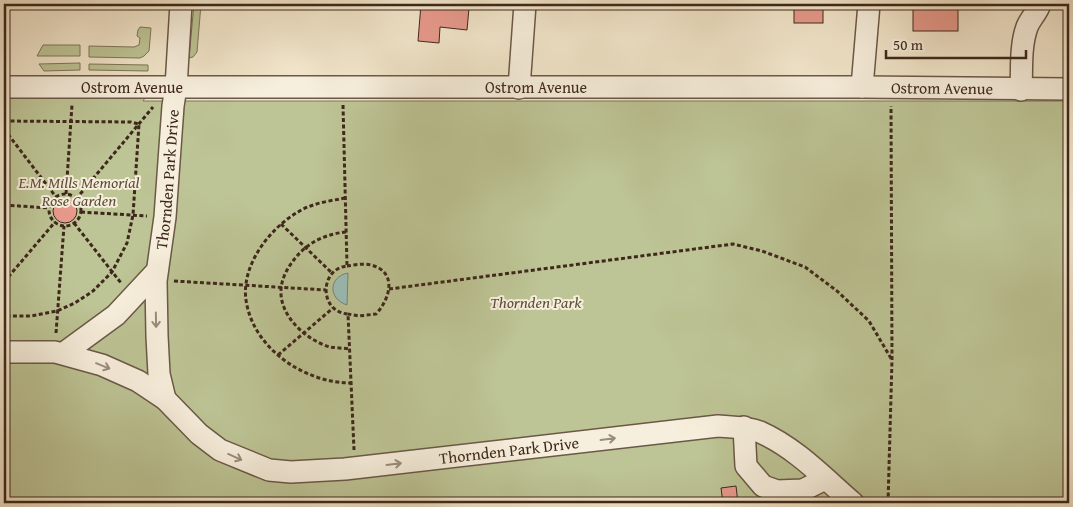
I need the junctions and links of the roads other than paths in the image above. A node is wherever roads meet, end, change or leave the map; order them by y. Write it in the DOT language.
graph roads {
  1 [pos="181,4"];
  2 [pos="525,4"];
  3 [pos="869,4"];
  4 [pos="1040,4"];
  5 [pos="4,86"];
  6 [pos="176,87"];
  7 [pos="862,87"];
  8 [pos="519,88"];
  9 [pos="1022,90"];
  10 [pos="1069,90"];
  11 [pos="157,271"];
  12 [pos="4,352"];
  13 [pos="59,352"];
  14 [pos="165,399"];
  15 [pos="744,428"];
  16 [pos="826,479"];
  17 [pos="853,503"];
  1 -- 6 [label="street, Thornden Park Drive"];
  2 -- 8 [label="street"];
  3 -- 7 [label="street"];
  4 -- 9 [label="street"];
  5 -- 6 [label="street, Ostrom Avenue"];
  6 -- 8 [label="street, Ostrom Avenue"];
  6 -- 11 [label="street, Thornden Park Drive"];
  7 -- 8 [label="street, Ostrom Avenue"];
  7 -- 9 [label="street, Ostrom Avenue"];
  9 -- 10 [label="street, Ostrom Avenue"];
  11 -- 13 [label="street, Thornden Park Drive"];
  11 -- 14 [label="street, Thornden Park Drive, one-way"];
  12 -- 13 [label="street, Thornden Park Drive"];
  13 -- 14 [label="street, Thornden Park Drive, one-way"];
  14 -- 15 [label="street, Thornden Park Drive, one-way"];
  15 -- 16 [label="street, Thornden Park Drive"];
  15 -- 16 [label="street"];
  16 -- 17 [label="street, Thornden Park Drive"];
}
